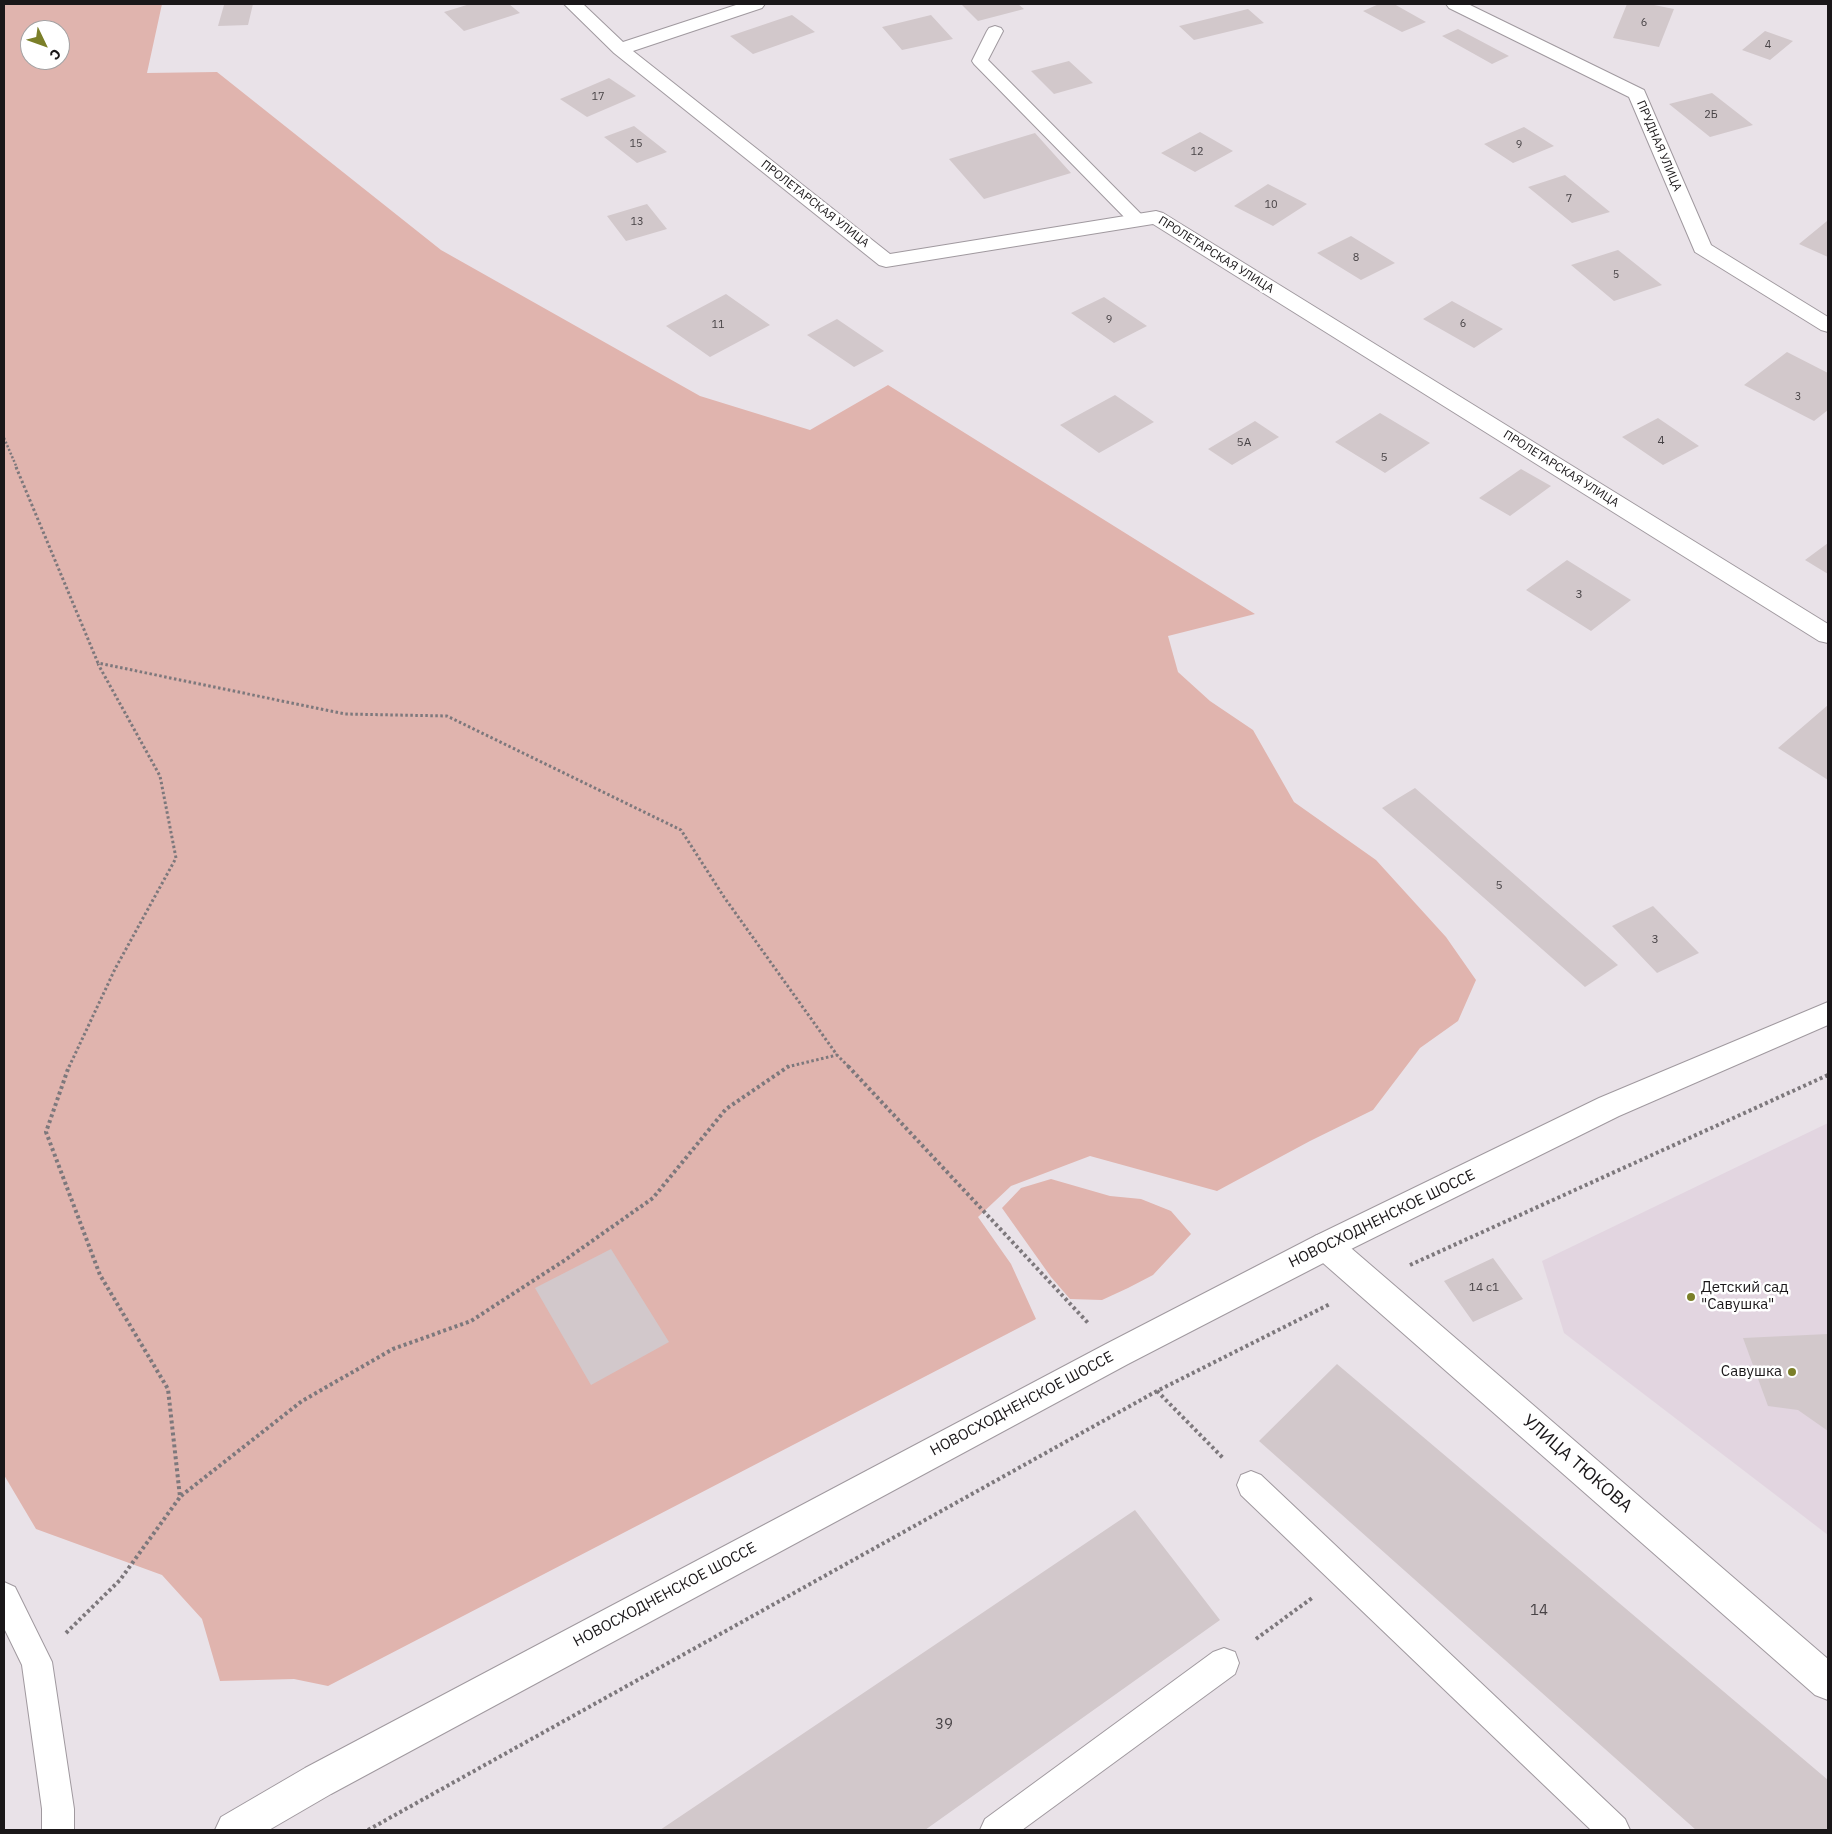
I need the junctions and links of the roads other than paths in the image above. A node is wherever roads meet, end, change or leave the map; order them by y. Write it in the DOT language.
graph roads {
  1 [pos="573,4"];
  2 [pos="756,4"];
  3 [pos="1455,4"];
  4 [pos="995,31"];
  5 [pos="620,50"];
  6 [pos="1137,220"];
  7 [pos="1828,326"];
  8 [pos="1828,635"];
  9 [pos="1828,1013"];
  10 [pos="1326,1246"];
  11 [pos="1251,1485"];
  12 [pos="4,1597"];
  13 [pos="1224,1663"];
  14 [pos="1828,1682"];
  15 [pos="58,1830"];
  16 [pos="234,1830"];
  17 [pos="996,1830"];
  18 [pos="1614,1830"];
  1 -- 5 [label="street, ПРОЛЕТАРСКАЯ УЛИЦА"];
  2 -- 5 [label="street"];
  3 -- 7 [label="street, ПРУДНАЯ УЛИЦА"];
  4 -- 6 [label="lane"];
  5 -- 6 [label="street, ПРОЛЕТАРСКАЯ УЛИЦА"];
  6 -- 8 [label="street, ПРОЛЕТАРСКАЯ УЛИЦА"];
  9 -- 10 [label="street, НОВОСХОДНЕНСКОЕ ШОССЕ"];
  10 -- 14 [label="street, УЛИЦА ТЮКОВА"];
  10 -- 16 [label="street, НОВОСХОДНЕНСКОЕ ШОССЕ"];
  11 -- 18 [label="lane"];
  12 -- 15 [label="lane"];
  13 -- 17 [label="lane"];
}
